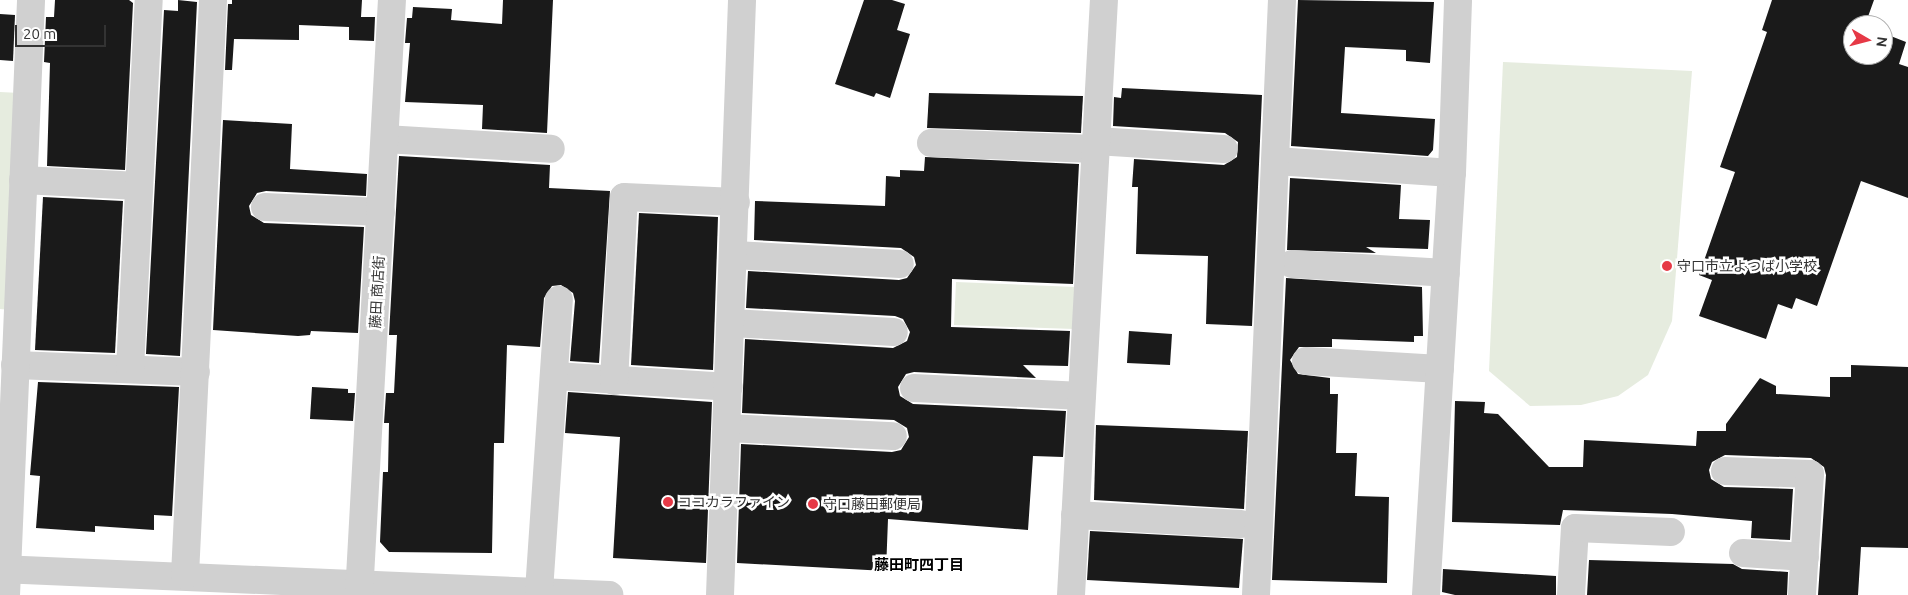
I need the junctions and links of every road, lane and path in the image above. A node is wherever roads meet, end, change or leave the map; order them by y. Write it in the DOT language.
graph roads {
  1 [pos="31,0"];
  2 [pos="149,0"];
  3 [pos="214,0"];
  4 [pos="392,0"];
  5 [pos="742,0"];
  6 [pos="1104,0"];
  7 [pos="1282,0"];
  8 [pos="1458,0"];
  9 [pos="385,139"];
  10 [pos="931,143"];
  11 [pos="1096,145"];
  12 [pos="551,149"];
  13 [pos="1224,149"];
  14 [pos="1276,161"];
  15 [pos="1452,173"];
  16 [pos="23,180"];
  17 [pos="139,186"];
  18 [pos="736,202"];
  19 [pos="265,207"];
  20 [pos="381,212"];
  21 [pos="734,255"];
  22 [pos="900,264"];
  23 [pos="1292,264"];
  24 [pos="1446,273"];
  25 [pos="559,300"];
  26 [pos="732,323"];
  27 [pos="894,332"];
  28 [pos="1306,361"];
  29 [pos="15,365"];
  30 [pos="130,369"];
  31 [pos="1440,369"];
  32 [pos="196,372"];
  33 [pos="556,376"];
  34 [pos="614,381"];
  35 [pos="729,387"];
  36 [pos="914,388"];
  37 [pos="1082,396"];
  38 [pos="728,428"];
  39 [pos="893,436"];
  40 [pos="1725,471"];
  41 [pos="1076,515"];
  42 [pos="1241,524"];
  43 [pos="1671,532"];
  44 [pos="1743,553"];
  45 [pos="1805,557"];
  46 [pos="185,575"];
  47 [pos="4,578"];
  48 [pos="359,590"];
  49 [pos="539,591"];
  50 [pos="609,595"];
  51 [pos="720,595"];
  52 [pos="1071,595"];
  53 [pos="1256,595"];
  54 [pos="1426,595"];
  55 [pos="1571,595"];
  56 [pos="1802,595"];
  1 -- 16 [label="street"];
  2 -- 17 [label="street"];
  3 -- 32 [label="street"];
  4 -- 9 [label="street, 藤田 商店街"];
  5 -- 18 [label="street"];
  6 -- 11 [label="street"];
  7 -- 14 [label="street"];
  8 -- 15 [label="street"];
  9 -- 12 [label="street"];
  9 -- 20 [label="street, 藤田 商店街"];
  10 -- 11 [label="street"];
  11 -- 13 [label="street"];
  11 -- 37 [label="street"];
  14 -- 15 [label="street"];
  14 -- 53 [label="street"];
  15 -- 24 [label="street"];
  16 -- 17 [label="street"];
  16 -- 29 [label="street"];
  17 -- 30 [label="street"];
  18 -- 21 [label="street"];
  18 -- 34 [label="street"];
  19 -- 20 [label="street"];
  20 -- 48 [label="street, 藤田 商店街"];
  21 -- 22 [label="street"];
  21 -- 26 [label="street"];
  23 -- 24 [label="street"];
  24 -- 31 [label="street"];
  25 -- 33 [label="street"];
  26 -- 27 [label="street"];
  26 -- 35 [label="street"];
  28 -- 31 [label="street"];
  29 -- 30 [label="street"];
  29 -- 47 [label="street"];
  30 -- 32 [label="street"];
  31 -- 54 [label="street"];
  32 -- 46 [label="street"];
  33 -- 34 [label="street"];
  33 -- 49 [label="street"];
  34 -- 35 [label="street"];
  35 -- 38 [label="street"];
  36 -- 37 [label="street"];
  37 -- 41 [label="street"];
  38 -- 39 [label="street"];
  38 -- 51 [label="street"];
  40 -- 45 [label="street"];
  41 -- 42 [label="street"];
  41 -- 52 [label="street"];
  43 -- 55 [label="street"];
  44 -- 45 [label="street"];
  45 -- 56 [label="street"];
  46 -- 47 [label="street"];
  46 -- 48 [label="street"];
  48 -- 49 [label="street"];
  49 -- 50 [label="street"];
}
